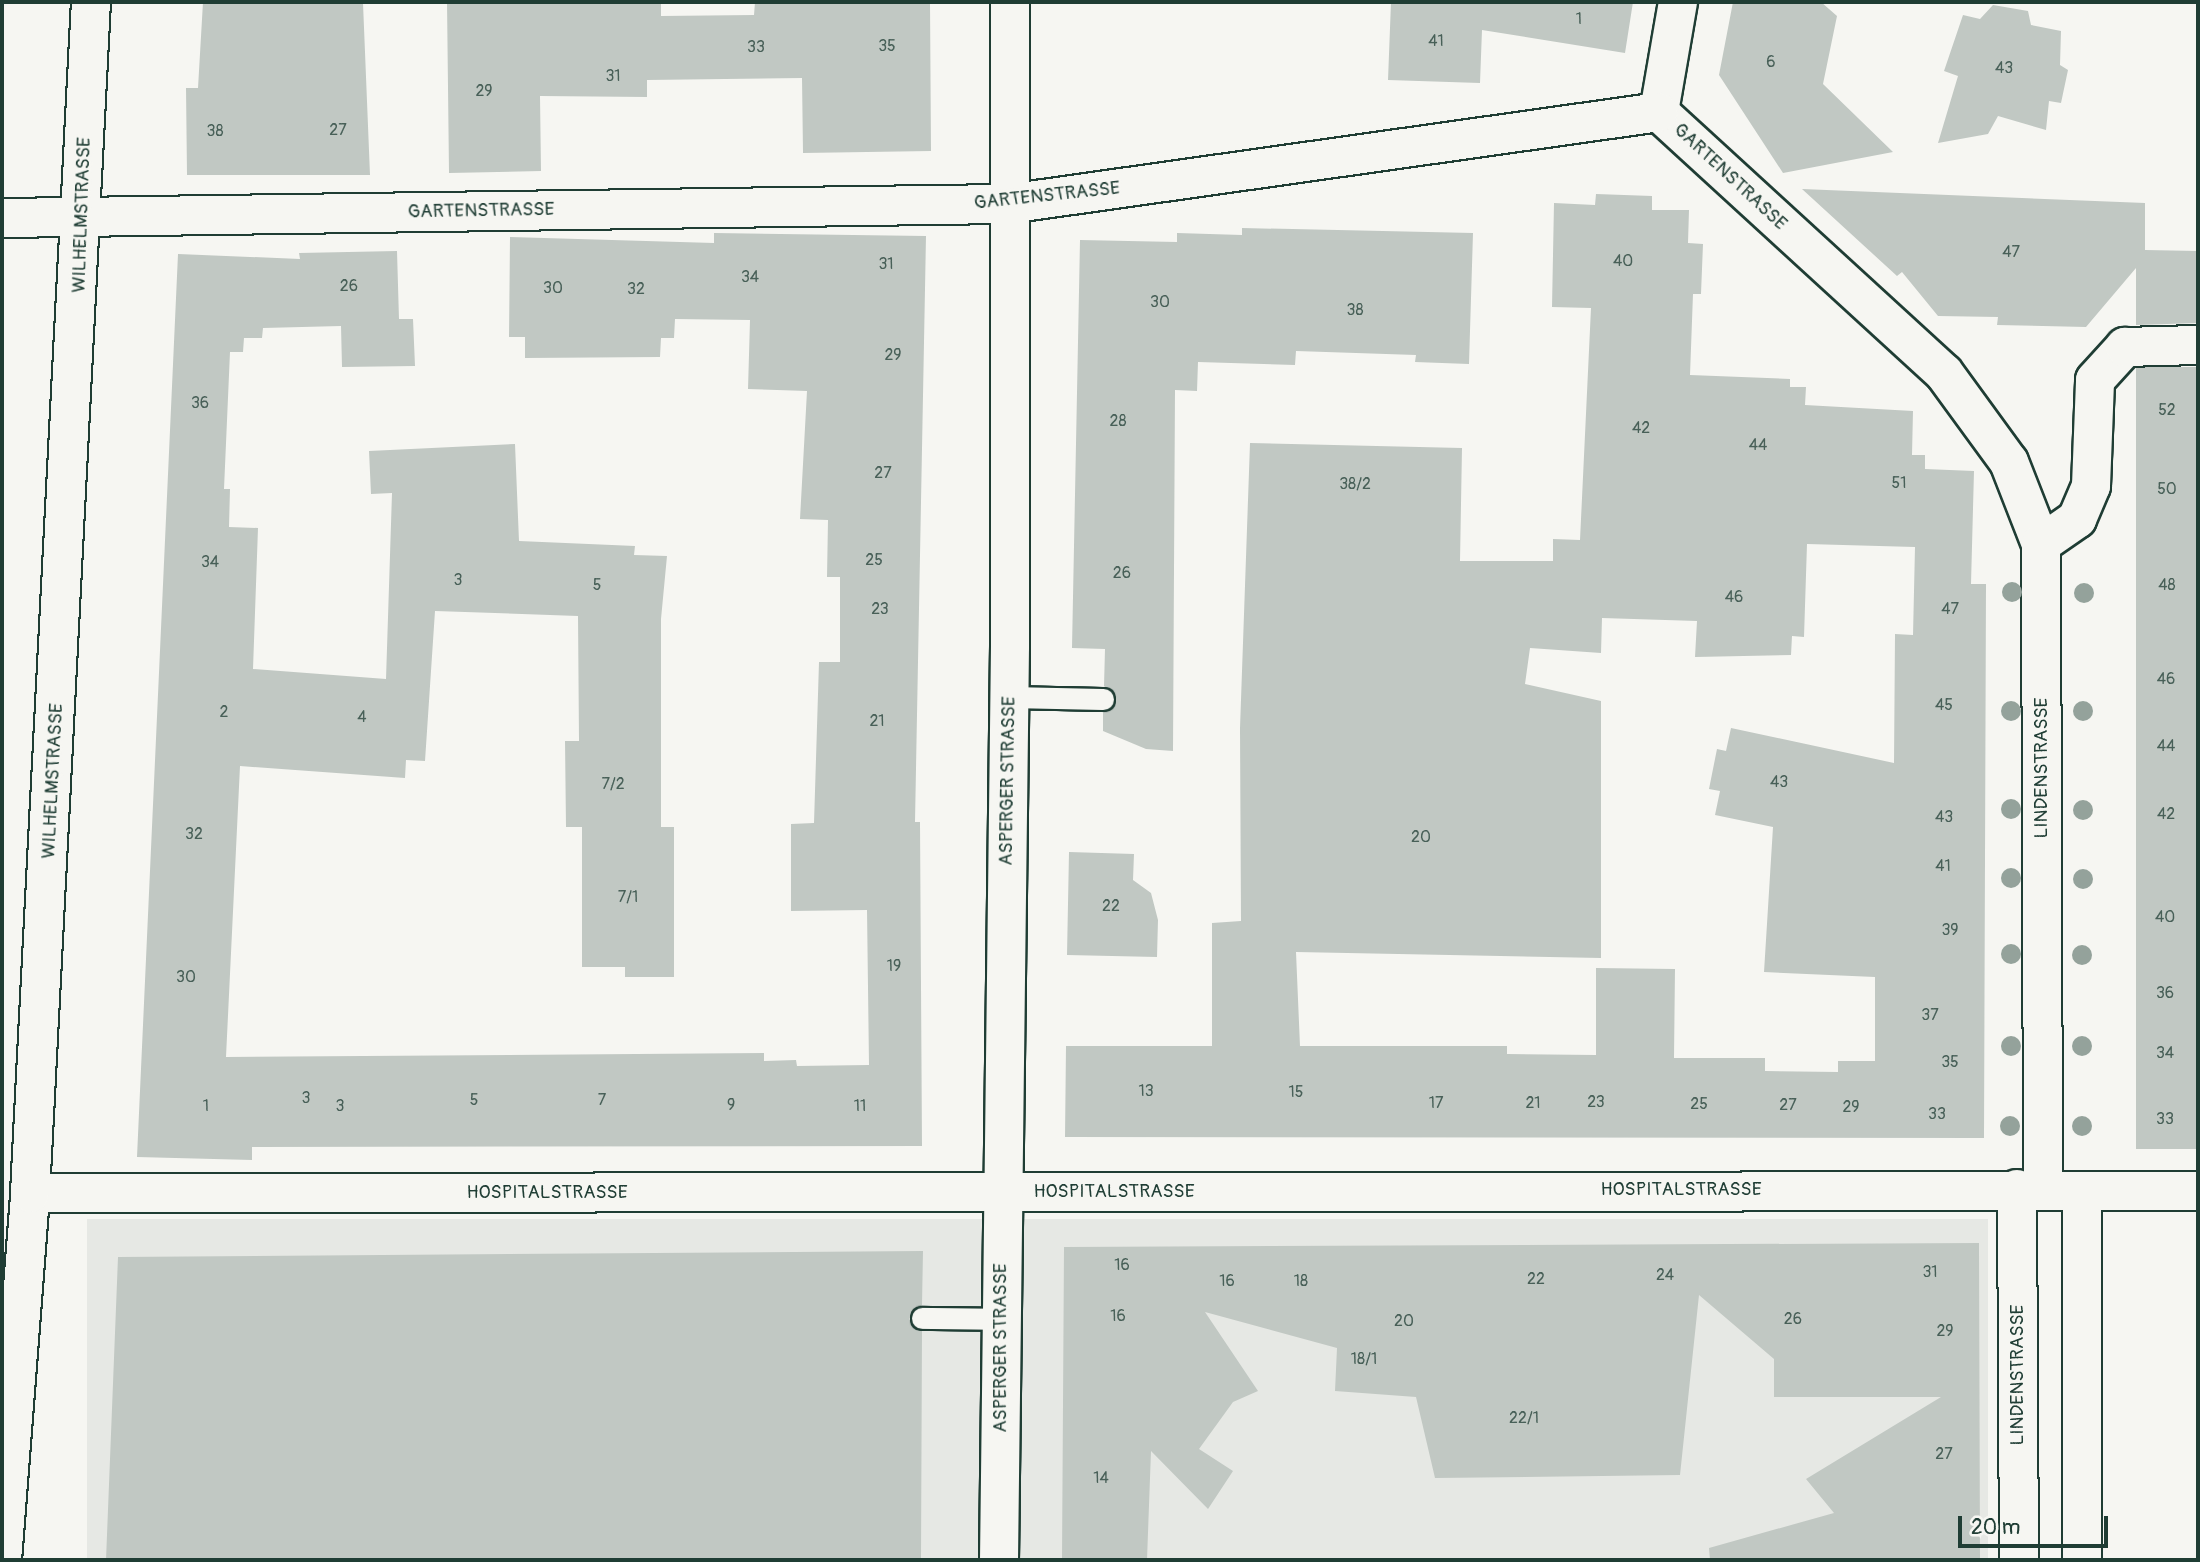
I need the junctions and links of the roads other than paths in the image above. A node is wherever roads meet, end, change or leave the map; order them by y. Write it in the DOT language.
graph roads {
  1 [pos="91,2"];
  2 [pos="1010,2"];
  3 [pos="1678,2"];
  4 [pos="1659,112"];
  5 [pos="1008,204"];
  6 [pos="80,216"];
  7 [pos="2,218"];
  8 [pos="2198,345"];
  9 [pos="1944,373"];
  10 [pos="2041,544"];
  11 [pos="1009,697"];
  12 [pos="1103,699"];
  13 [pos="2030,1190"];
  14 [pos="2082,1191"];
  15 [pos="2198,1191"];
  16 [pos="1001,1192"];
  17 [pos="30,1193"];
  18 [pos="922,1318"];
  19 [pos="1002,1319"];
  20 [pos="2,1560"];
  21 [pos="999,1560"];
  22 [pos="2019,1560"];
  23 [pos="2082,1560"];
  1 -- 6 [label="street, WILHELMSTRASSE"];
  2 -- 5 [label="street, ASPERGER STRASSE"];
  3 -- 4 [label="street"];
  4 -- 5 [label="street, GARTENSTRASSE"];
  4 -- 9 [label="street, GARTENSTRASSE"];
  5 -- 6 [label="street, GARTENSTRASSE"];
  5 -- 11 [label="street, ASPERGER STRASSE"];
  6 -- 7 [label="street, GARTENSTRASSE"];
  6 -- 17 [label="street, WILHELMSTRASSE"];
  8 -- 10 [label="street"];
  9 -- 10 [label="street, LINDENSTRASSE"];
  10 -- 13 [label="street, LINDENSTRASSE"];
  11 -- 12 [label="lane"];
  11 -- 16 [label="street, ASPERGER STRASSE"];
  13 -- 14 [label="street, HOSPITALSTRASSE"];
  13 -- 16 [label="street, HOSPITALSTRASSE"];
  13 -- 22 [label="street, LINDENSTRASSE"];
  14 -- 15 [label="street, HOSPITALSTRASSE"];
  14 -- 23 [label="street"];
  16 -- 17 [label="street, HOSPITALSTRASSE"];
  16 -- 19 [label="street, ASPERGER STRASSE"];
  17 -- 20 [label="street, WILHELMSTRASSE"];
  18 -- 19 [label="lane"];
  19 -- 21 [label="street, ASPERGER STRASSE"];
}
